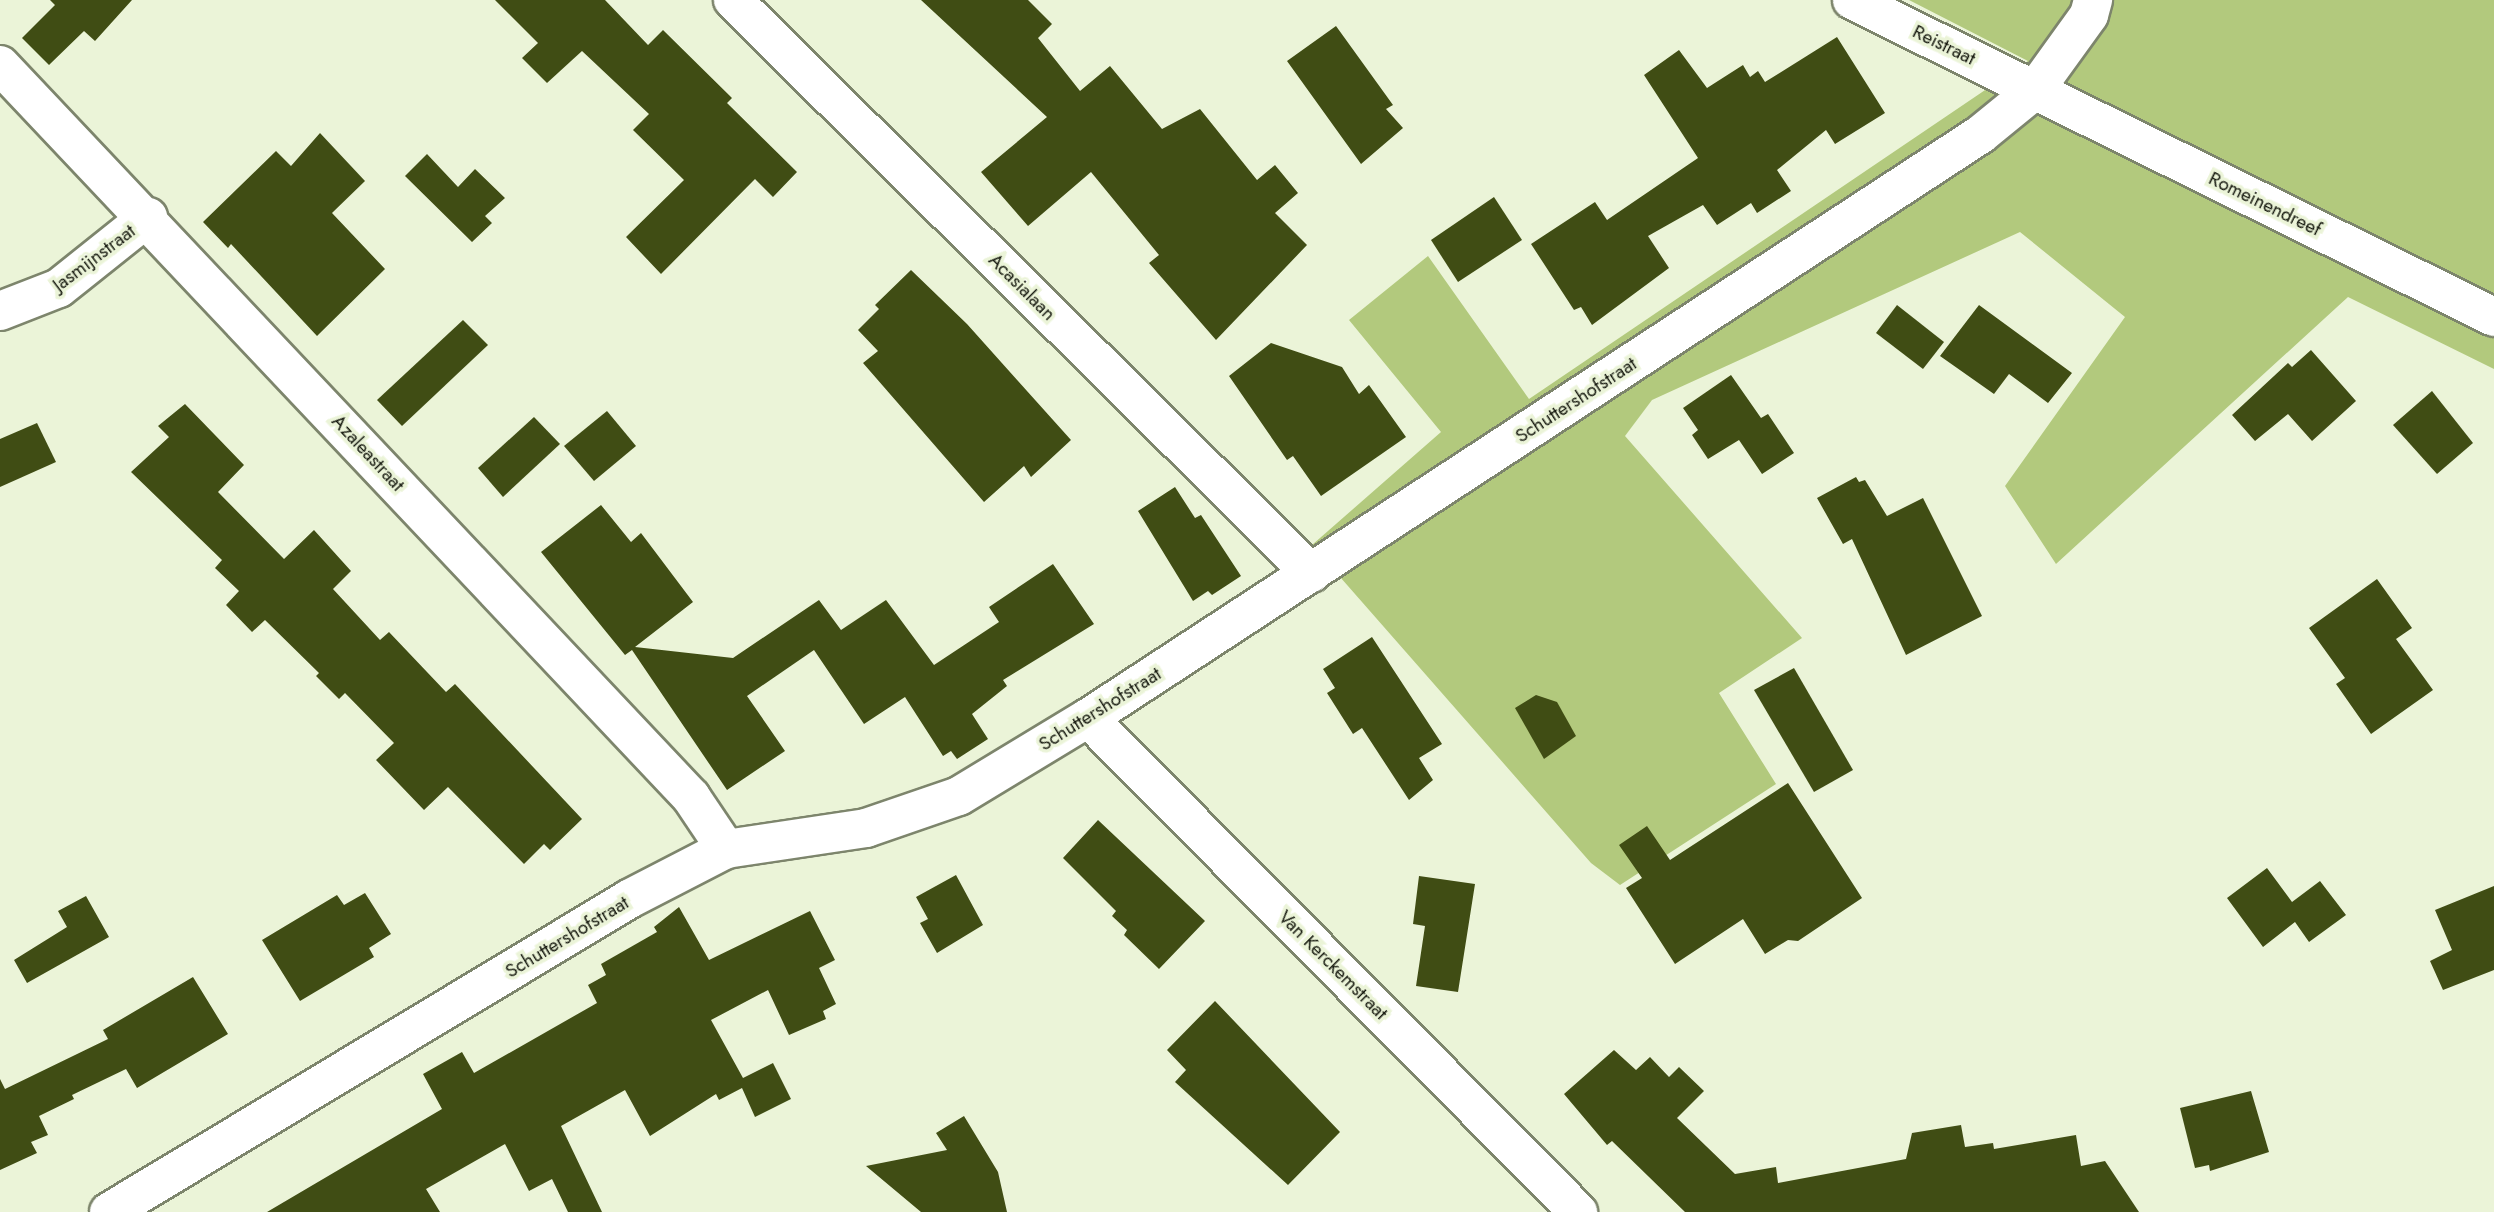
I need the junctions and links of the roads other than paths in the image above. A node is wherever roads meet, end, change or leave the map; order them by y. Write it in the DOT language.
graph roads {
  1 [pos="733,0"];
  2 [pos="1852,0"];
  3 [pos="2093,0"];
  4 [pos="0,65"];
  5 [pos="2035,90"];
  6 [pos="148,217"];
  7 [pos="0,311"];
  8 [pos="2494,317"];
  9 [pos="1311,573"];
  10 [pos="1088,718"];
  11 [pos="726,849"];
  12 [pos="109,1212"];
  13 [pos="1578,1212"];
  1 -- 9 [label="street, Acasialaan"];
  2 -- 5 [label="street, Reistraat"];
  3 -- 5 [label="street, Schuttershofstraat"];
  4 -- 6 [label="street, Azaleastraat"];
  5 -- 8 [label="street, Romeinendreef"];
  5 -- 9 [label="street, Schuttershofstraat"];
  6 -- 7 [label="street, Jasmijnstraat"];
  6 -- 11 [label="street, Azaleastraat"];
  9 -- 10 [label="street, Schuttershofstraat"];
  10 -- 11 [label="street, Schuttershofstraat"];
  10 -- 13 [label="street, Van Kerckemstraat"];
  11 -- 12 [label="street, Schuttershofstraat"];
}
